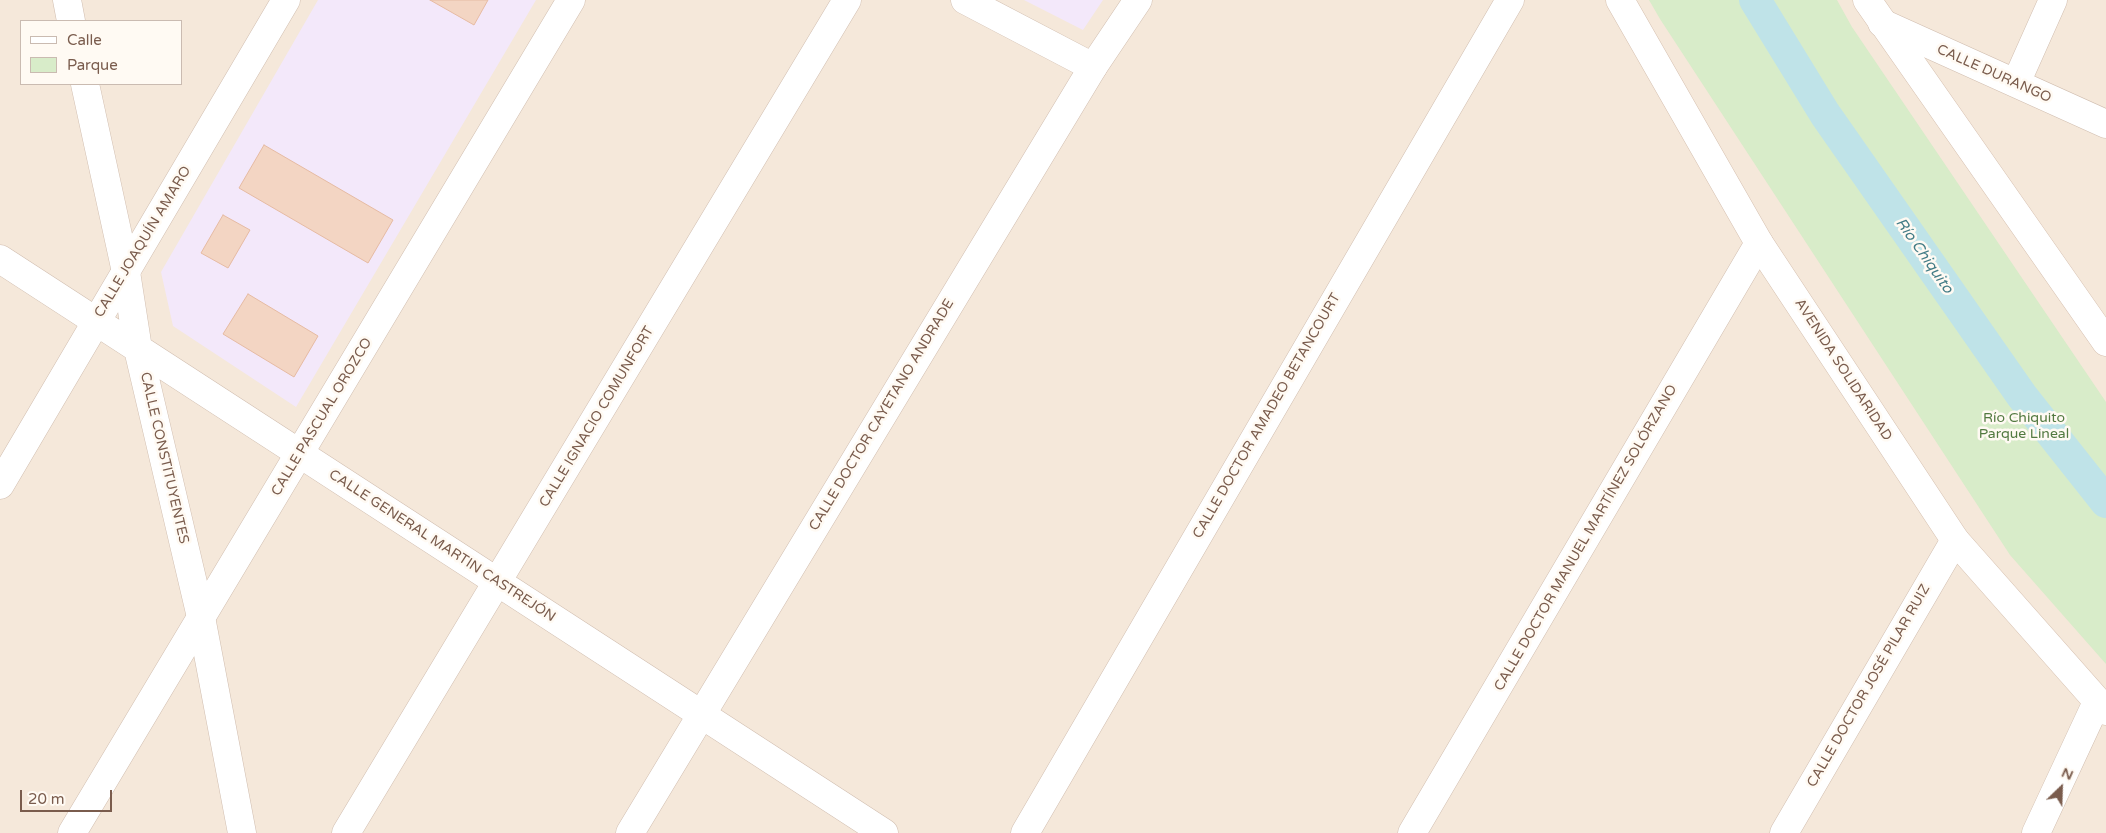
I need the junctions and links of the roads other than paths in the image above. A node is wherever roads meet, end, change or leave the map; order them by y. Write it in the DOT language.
graph roads {
  1 [pos="67,0"];
  2 [pos="286,0"];
  3 [pos="571,0"];
  4 [pos="847,0"];
  5 [pos="965,0"];
  6 [pos="1138,0"];
  7 [pos="1510,0"];
  8 [pos="1620,0"];
  9 [pos="2053,0"];
  10 [pos="1873,7"];
  11 [pos="71,20"];
  12 [pos="1093,67"];
  13 [pos="2016,83"];
  14 [pos="85,85"];
  15 [pos="2106,124"];
  16 [pos="1759,243"];
  17 [pos="0,259"];
  18 [pos="126,272"];
  19 [pos="96,322"];
  20 [pos="2106,342"];
  21 [pos="138,349"];
  22 [pos="300,453"];
  23 [pos="0,485"];
  24 [pos="1955,540"];
  25 [pos="497,582"];
  26 [pos="202,617"];
  27 [pos="2102,706"];
  28 [pos="701,714"];
  29 [pos="72,833"];
  30 [pos="242,833"];
  31 [pos="346,833"];
  32 [pos="630,833"];
  33 [pos="884,833"];
  34 [pos="1025,833"];
  35 [pos="1412,833"];
  36 [pos="1784,833"];
  37 [pos="2036,833"];
  1 -- 11 [label="street"];
  2 -- 18 [label="street, CALLE JOAQUÍN AMARO"];
  3 -- 22 [label="street, CALLE PASCUAL OROZCO"];
  4 -- 25 [label="street, CALLE IGNACIO COMUNFORT"];
  5 -- 12 [label="street"];
  6 -- 12 [label="street, CALLE DOCTOR CAYETANO ANDRADE"];
  7 -- 34 [label="street, CALLE DOCTOR AMADEO BETANCOURT"];
  8 -- 16 [label="street, AVENIDA SOLIDARIDAD"];
  9 -- 13 [label="street"];
  10 -- 13 [label="street, CALLE DURANGO"];
  10 -- 20 [label="street"];
  12 -- 28 [label="street, CALLE DOCTOR CAYETANO ANDRADE"];
  13 -- 15 [label="street, CALLE DURANGO"];
  14 -- 18 [label="street, CALLE CONSTITUYENTES"];
  16 -- 24 [label="street, AVENIDA SOLIDARIDAD"];
  16 -- 35 [label="street, CALLE DOCTOR MANUEL MARTÍNEZ SOLÓRZANO"];
  17 -- 19 [label="street, CALLE GENERAL MARTIN CASTREJÓN"];
  18 -- 19 [label="street, CALLE JOAQUÍN AMARO"];
  18 -- 21 [label="street, CALLE CONSTITUYENTES"];
  19 -- 21 [label="street, CALLE GENERAL MARTIN CASTREJÓN"];
  19 -- 23 [label="street, CALLE JOAQUÍN AMARO"];
  21 -- 22 [label="street, CALLE GENERAL MARTIN CASTREJÓN"];
  21 -- 26 [label="street, CALLE CONSTITUYENTES"];
  22 -- 25 [label="street, CALLE GENERAL MARTIN CASTREJÓN"];
  22 -- 26 [label="street, CALLE PASCUAL OROZCO"];
  24 -- 27 [label="street, AVENIDA SOLIDARIDAD"];
  24 -- 36 [label="street, CALLE DOCTOR JOSÉ PILAR RUIZ"];
  25 -- 28 [label="street, CALLE GENERAL MARTIN CASTREJÓN"];
  25 -- 31 [label="street, CALLE IGNACIO COMUNFORT"];
  26 -- 29 [label="street, CALLE PASCUAL OROZCO"];
  26 -- 30 [label="street, CALLE CONSTITUYENTES"];
  27 -- 37 [label="street"];
  28 -- 32 [label="street, CALLE DOCTOR CAYETANO ANDRADE"];
  28 -- 33 [label="street, CALLE GENERAL MARTIN CASTREJÓN"];
}
